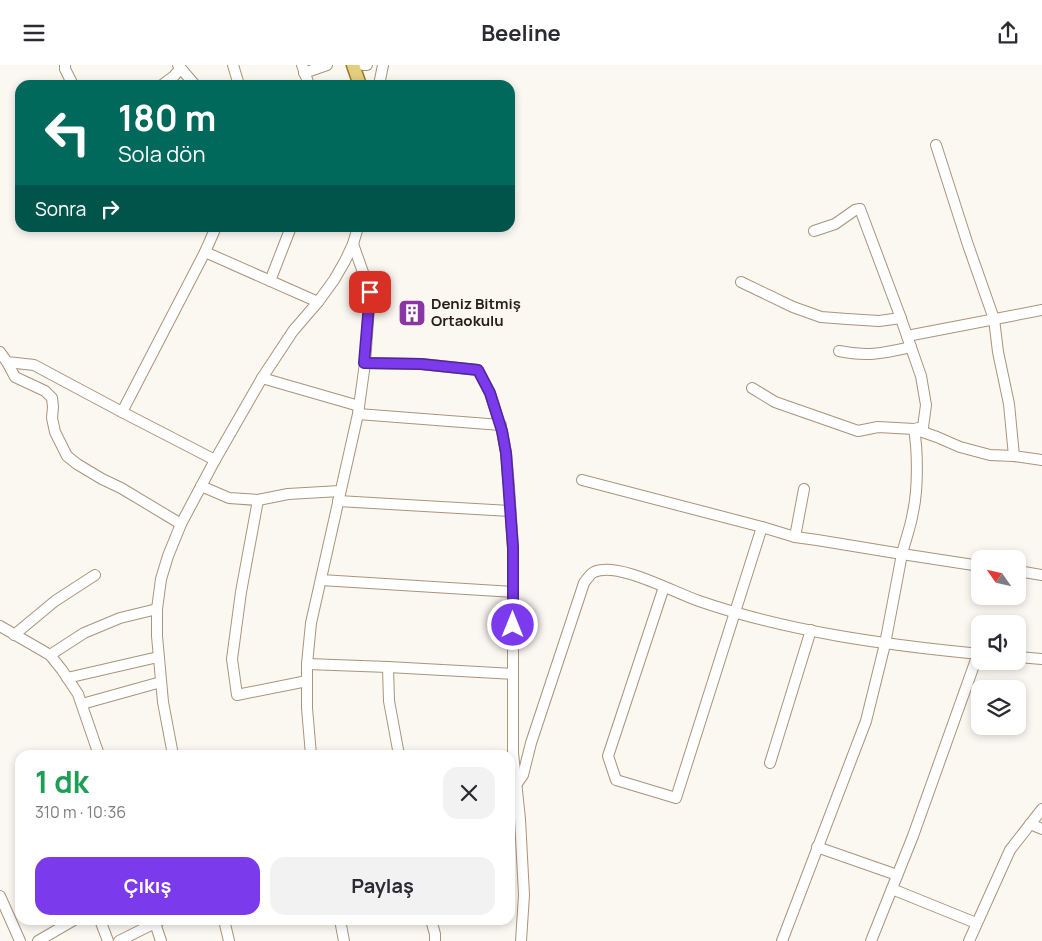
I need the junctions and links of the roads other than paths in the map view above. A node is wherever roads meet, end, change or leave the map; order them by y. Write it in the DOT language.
graph roads {
  1 [pos="65,65"];
  2 [pos="233,65"];
  3 [pos="327,65"];
  4 [pos="353,65"];
  5 [pos="363,65"];
  6 [pos="367,65"];
  7 [pos="383,65"];
  8 [pos="179,67"];
  9 [pos="303,69"];
  10 [pos="70,80"];
  11 [pos="169,80"];
  12 [pos="191,80"];
  13 [pos="237,80"];
  14 [pos="358,80"];
  15 [pos="380,80"];
  16 [pos="936,145"];
  17 [pos="814,231"];
  18 [pos="214,232"];
  19 [pos="290,232"];
  20 [pos="356,232"];
  21 [pos="353,244"];
  22 [pos="204,252"];
  23 [pos="270,281"];
  24 [pos="741,282"];
  25 [pos="318,302"];
  26 [pos="1042,310"];
  27 [pos="901,318"];
  28 [pos="994,319"];
  29 [pos="907,336"];
  30 [pos="911,347"];
  31 [pos="839,351"];
  32 [pos="0,352"];
  33 [pos="7,362"];
  34 [pos="364,363"];
  35 [pos="262,378"];
  36 [pos="752,388"];
  37 [pos="358,410"];
  38 [pos="122,413"];
  39 [pos="501,425"];
  40 [pos="914,429"];
  41 [pos="1014,457"];
  42 [pos="214,460"];
  43 [pos="1042,460"];
  44 [pos="582,480"];
  45 [pos="201,486"];
  46 [pos="804,489"];
  47 [pos="339,496"];
  48 [pos="258,500"];
  49 [pos="510,511"];
  50 [pos="182,524"];
  51 [pos="762,527"];
  52 [pos="795,537"];
  53 [pos="902,555"];
  54 [pos="971,565"];
  55 [pos="1026,572"];
  56 [pos="95,575"];
  57 [pos="1042,575"];
  58 [pos="321,581"];
  59 [pos="664,587"];
  60 [pos="513,592"];
  61 [pos="157,609"];
  62 [pos="736,613"];
  63 [pos="0,626"];
  64 [pos="811,630"];
  65 [pos="14,635"];
  66 [pos="885,644"];
  67 [pos="971,653"];
  68 [pos="50,655"];
  69 [pos="158,657"];
  70 [pos="1026,658"];
  71 [pos="1042,659"];
  72 [pos="307,664"];
  73 [pos="388,667"];
  74 [pos="973,670"];
  75 [pos="513,674"];
  76 [pos="68,678"];
  77 [pos="307,681"];
  78 [pos="161,682"];
  79 [pos="82,704"];
  80 [pos="97,750"];
  81 [pos="172,750"];
  82 [pos="311,750"];
  83 [pos="398,750"];
  84 [pos="513,750"];
  85 [pos="770,763"];
  86 [pos="515,774"];
  87 [pos="516,785"];
  88 [pos="1042,809"];
  89 [pos="1030,823"];
  90 [pos="1042,829"];
  91 [pos="817,847"];
  92 [pos="897,875"];
  93 [pos="892,889"];
  94 [pos="0,896"];
  95 [pos="976,923"];
  96 [pos="65,925"];
  97 [pos="102,925"];
  98 [pos="152,925"];
  99 [pos="158,925"];
  100 [pos="225,925"];
  101 [pos="341,925"];
  102 [pos="433,925"];
  103 [pos="20,941"];
  104 [pos="38,941"];
  105 [pos="108,941"];
  106 [pos="119,941"];
  107 [pos="161,941"];
  108 [pos="229,941"];
  109 [pos="344,941"];
  110 [pos="435,941"];
  111 [pos="521,941"];
  112 [pos="782,941"];
  113 [pos="870,941"];
  114 [pos="969,941"];
  1 -- 10 [label="street"];
  2 -- 13 [label="street"];
  3 -- 9 [label="street"];
  4 -- 14 [label="main road"];
  5 -- 6 [label="street"];
  7 -- 15 [label="street"];
  8 -- 11 [label="street"];
  8 -- 12 [label="street"];
  16 -- 28 [label="street"];
  17 -- 27 [label="street"];
  18 -- 22 [label="street"];
  19 -- 23 [label="street"];
  20 -- 21 [label="street"];
  21 -- 25 [label="street"];
  21 -- 34 [label="street"];
  22 -- 23 [label="street"];
  22 -- 38 [label="street"];
  23 -- 25 [label="street"];
  24 -- 27 [label="street"];
  25 -- 35 [label="street"];
  26 -- 28 [label="street"];
  27 -- 29 [label="street"];
  28 -- 29 [label="street"];
  28 -- 41 [label="street"];
  29 -- 30 [label="street"];
  30 -- 31 [label="street"];
  30 -- 40 [label="street"];
  32 -- 33 [label="street"];
  33 -- 38 [label="street"];
  33 -- 50 [label="street"];
  34 -- 37 [label="street"];
  34 -- 39 [label="street"];
  35 -- 37 [label="street"];
  35 -- 42 [label="street"];
  36 -- 40 [label="street"];
  37 -- 39 [label="street"];
  37 -- 47 [label="street"];
  38 -- 42 [label="street"];
  39 -- 49 [label="street"];
  40 -- 41 [label="street"];
  40 -- 53 [label="street"];
  41 -- 43 [label="street"];
  42 -- 45 [label="street"];
  44 -- 51 [label="street"];
  45 -- 48 [label="street"];
  45 -- 50 [label="street"];
  46 -- 52 [label="street"];
  47 -- 48 [label="street"];
  47 -- 49 [label="street"];
  47 -- 58 [label="street"];
  48 -- 77 [label="street"];
  49 -- 60 [label="street"];
  50 -- 61 [label="street"];
  51 -- 52 [label="street"];
  51 -- 62 [label="street"];
  52 -- 53 [label="street"];
  53 -- 54 [label="street"];
  53 -- 66 [label="street"];
  55 -- 57 [label="street"];
  56 -- 65 [label="street"];
  58 -- 60 [label="street"];
  58 -- 72 [label="street"];
  59 -- 62 [label="street"];
  59 -- 62 [label="street"];
  59 -- 87 [label="street"];
  60 -- 75 [label="street"];
  61 -- 68 [label="street"];
  61 -- 69 [label="street"];
  62 -- 64 [label="street"];
  63 -- 65 [label="street"];
  64 -- 66 [label="street"];
  64 -- 85 [label="street"];
  65 -- 68 [label="street"];
  66 -- 67 [label="street"];
  66 -- 91 [label="street"];
  68 -- 76 [label="street"];
  69 -- 76 [label="street"];
  69 -- 78 [label="street"];
  70 -- 71 [label="street"];
  72 -- 73 [label="street"];
  72 -- 77 [label="street"];
  73 -- 75 [label="street"];
  73 -- 83 [label="street"];
  74 -- 92 [label="street"];
  75 -- 84 [label="street"];
  76 -- 79 [label="street"];
  77 -- 82 [label="street"];
  78 -- 79 [label="street"];
  78 -- 81 [label="street"];
  79 -- 80 [label="street"];
  86 -- 87 [label="street"];
  87 -- 111 [label="street"];
  88 -- 89 [label="street"];
  89 -- 90 [label="street"];
  89 -- 95 [label="street"];
  91 -- 92 [label="street"];
  91 -- 112 [label="street"];
  92 -- 93 [label="street"];
  93 -- 95 [label="street"];
  93 -- 113 [label="street"];
  94 -- 103 [label="street"];
  95 -- 114 [label="street"];
  96 -- 104 [label="street"];
  97 -- 105 [label="street"];
  98 -- 106 [label="street"];
  99 -- 107 [label="street"];
  100 -- 108 [label="street"];
  101 -- 109 [label="street"];
  102 -- 110 [label="street"];
}
